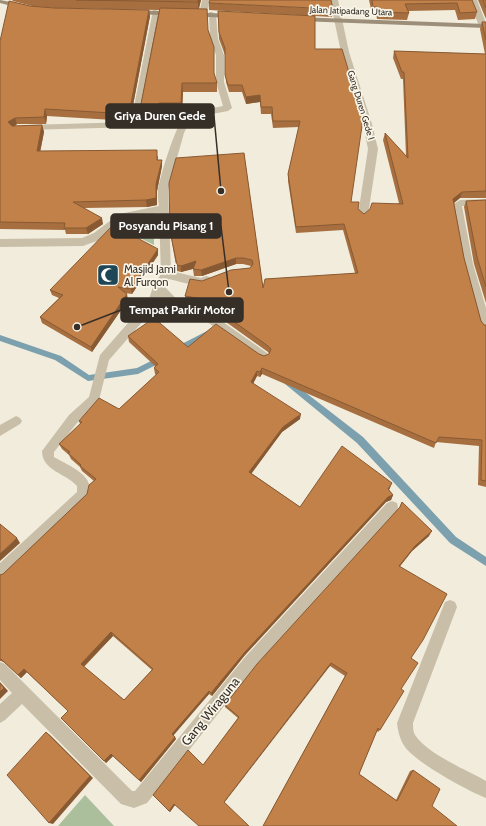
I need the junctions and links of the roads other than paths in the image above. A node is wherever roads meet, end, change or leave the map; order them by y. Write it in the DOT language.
graph roads {
  1 [pos="206,0"];
  2 [pos="334,0"];
  3 [pos="473,0"];
  4 [pos="0,1"];
  5 [pos="32,9"];
  6 [pos="124,12"];
  7 [pos="156,12"];
  8 [pos="208,14"];
  9 [pos="244,16"];
  10 [pos="290,19"];
  11 [pos="337,21"];
  12 [pos="484,26"];
  13 [pos="17,129"];
  14 [pos="486,202"];
  15 [pos="164,209"];
  16 [pos="363,215"];
  17 [pos="0,242"];
  18 [pos="166,274"];
  19 [pos="216,277"];
  20 [pos="158,287"];
  21 [pos="486,327"];
  22 [pos="263,356"];
  23 [pos="16,421"];
  24 [pos="0,431"];
  25 [pos="392,507"];
  26 [pos="0,572"];
  27 [pos="450,607"];
  28 [pos="0,669"];
  29 [pos="22,693"];
  30 [pos="0,715"];
  31 [pos="486,790"];
  1 -- 8 [label="street"];
  2 -- 11 [label="street, Gang Duren Gede I"];
  3 -- 12 [label="street"];
  4 -- 5 [label="street"];
  6 -- 7 [label="street"];
  7 -- 8 [label="street"];
  7 -- 13 [label="street"];
  8 -- 9 [label="street"];
  8 -- 15 [label="street"];
  10 -- 11 [label="street, Jalan Jatipadang Utara"];
  11 -- 12 [label="street, Jalan Jatipadang Utara"];
  11 -- 16 [label="street, Gang Duren Gede I"];
  14 -- 21 [label="street"];
  15 -- 17 [label="street"];
  15 -- 18 [label="street"];
  18 -- 19 [label="street"];
  18 -- 20 [label="street"];
  20 -- 22 [label="street"];
  20 -- 26 [label="street"];
  23 -- 24 [label="lane"];
  25 -- 29 [label="street, Gang Wiraguna"];
  27 -- 31 [label="street"];
  28 -- 29 [label="street, Gang Wiraguna"];
  29 -- 30 [label="street"];
}
